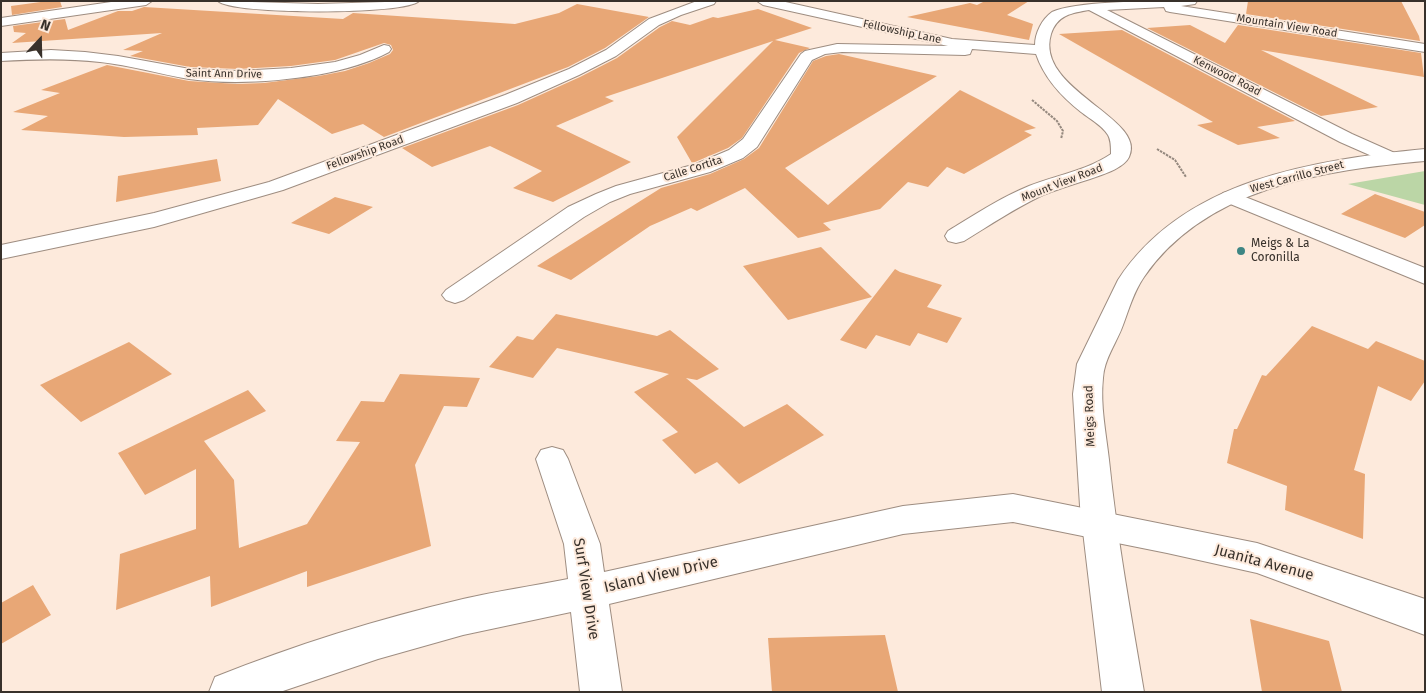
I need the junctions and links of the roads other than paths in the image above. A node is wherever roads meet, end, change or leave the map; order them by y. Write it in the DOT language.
graph roads {
  1 [pos="146,1"];
  2 [pos="224,1"];
  3 [pos="413,1"];
  4 [pos="710,1"];
  5 [pos="763,1"];
  6 [pos="1062,1"];
  7 [pos="1191,1"];
  8 [pos="1149,4"];
  9 [pos="1090,6"];
  10 [pos="1,22"];
  11 [pos="963,45"];
  12 [pos="384,48"];
  13 [pos="1425,48"];
  14 [pos="1042,50"];
  15 [pos="1,57"];
  16 [pos="1425,155"];
  17 [pos="1390,158"];
  18 [pos="1230,196"];
  19 [pos="956,236"];
  20 [pos="1,252"];
  21 [pos="1425,277"];
  22 [pos="455,295"];
  23 [pos="552,459"];
  24 [pos="1099,525"];
  25 [pos="589,592"];
  26 [pos="1425,617"];
  27 [pos="230,692"];
  28 [pos="601,692"];
  29 [pos="1123,692"];
  1 -- 10 [label="street"];
  2 -- 3 [label="street"];
  4 -- 20 [label="street, Fellowship Road"];
  5 -- 11 [label="street, Fellowship Lane"];
  6 -- 9 [label="street, Kenwood Road"];
  7 -- 8 [label="street"];
  8 -- 9 [label="street"];
  8 -- 13 [label="street, Mountain View Road"];
  9 -- 14 [label="street"];
  9 -- 17 [label="street, Kenwood Road"];
  11 -- 14 [label="street, Fellowship Lane"];
  11 -- 22 [label="street, Calle Cortita"];
  12 -- 15 [label="street, Saint Ann Drive"];
  14 -- 19 [label="street, Mount View Road"];
  16 -- 17 [label="street, West Carrillo Street"];
  17 -- 18 [label="street, West Carrillo Street"];
  18 -- 21 [label="street"];
  18 -- 24 [label="street, Meigs Road"];
  23 -- 25 [label="street, Surf View Drive"];
  24 -- 25 [label="street, Island View Drive"];
  24 -- 26 [label="street, Juanita Avenue"];
  24 -- 29 [label="street, Meigs Road"];
  25 -- 27 [label="street, Island View Drive"];
  25 -- 28 [label="street, Surf View Drive"];
}
